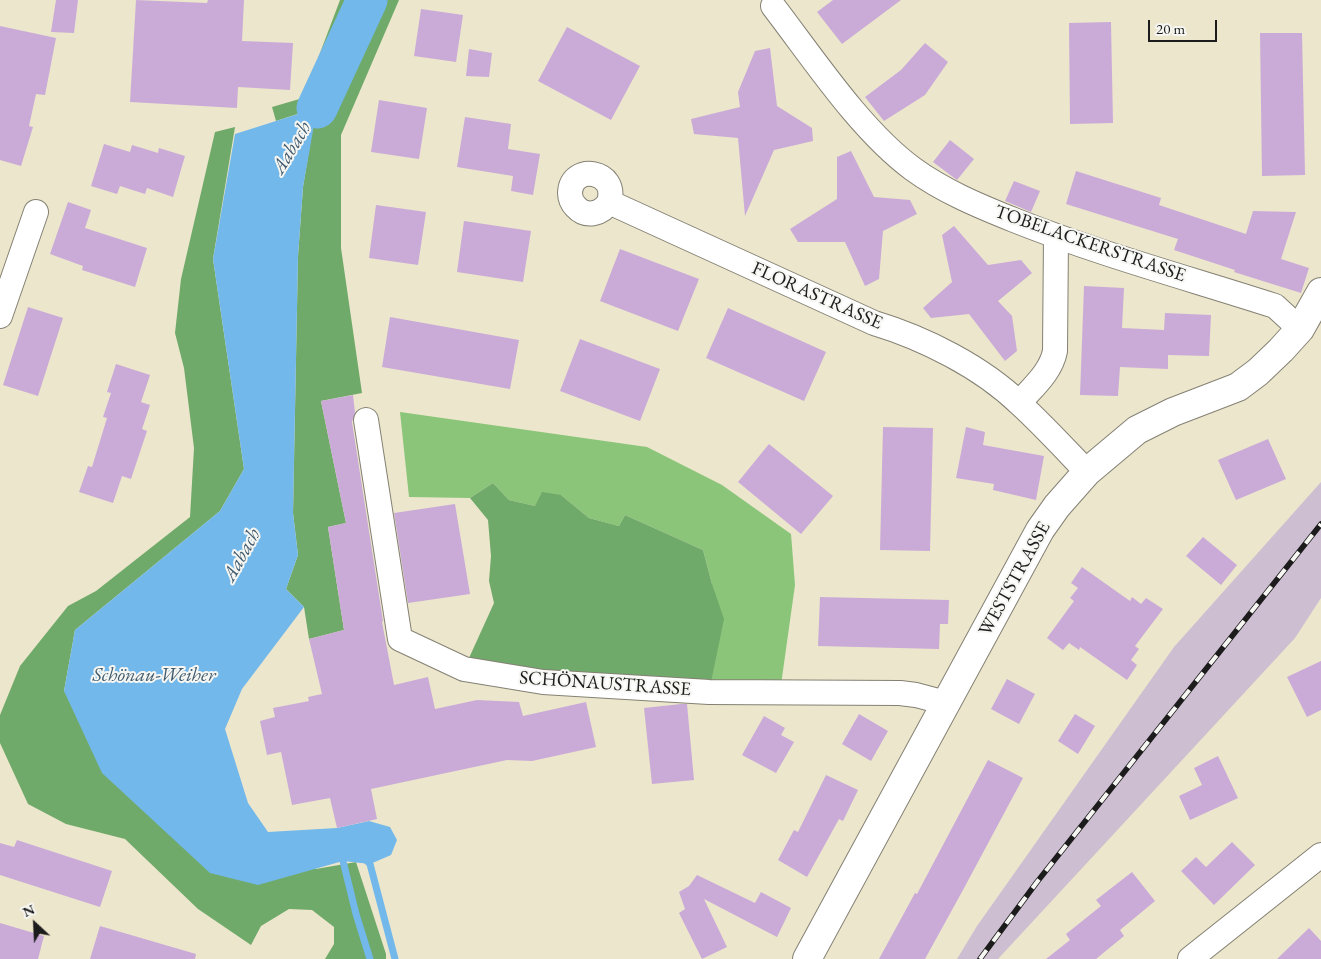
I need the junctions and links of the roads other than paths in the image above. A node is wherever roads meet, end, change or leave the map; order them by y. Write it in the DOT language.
graph roads {
  1 [pos="773,6"];
  2 [pos="609,202"];
  3 [pos="36,212"];
  4 [pos="1056,237"];
  5 [pos="1321,292"];
  6 [pos="0,316"];
  7 [pos="1300,329"];
  8 [pos="1019,403"];
  9 [pos="366,420"];
  10 [pos="1087,472"];
  11 [pos="946,703"];
  12 [pos="1321,855"];
  13 [pos="807,959"];
  14 [pos="1190,959"];
  1 -- 4 [label="street, TOBELACKERSTRASSE"];
  2 -- 8 [label="street, FLORASTRASSE"];
  3 -- 6 [label="street"];
  4 -- 7 [label="street, TOBELACKERSTRASSE"];
  4 -- 8 [label="street"];
  5 -- 7 [label="main road, WESTSTRASSE"];
  7 -- 10 [label="main road, WESTSTRASSE"];
  8 -- 10 [label="street, FLORASTRASSE"];
  9 -- 11 [label="street, SCHÖNAUSTRASSE"];
  10 -- 11 [label="main road, WESTSTRASSE"];
  11 -- 13 [label="main road, WESTSTRASSE"];
  12 -- 14 [label="street"];
}
